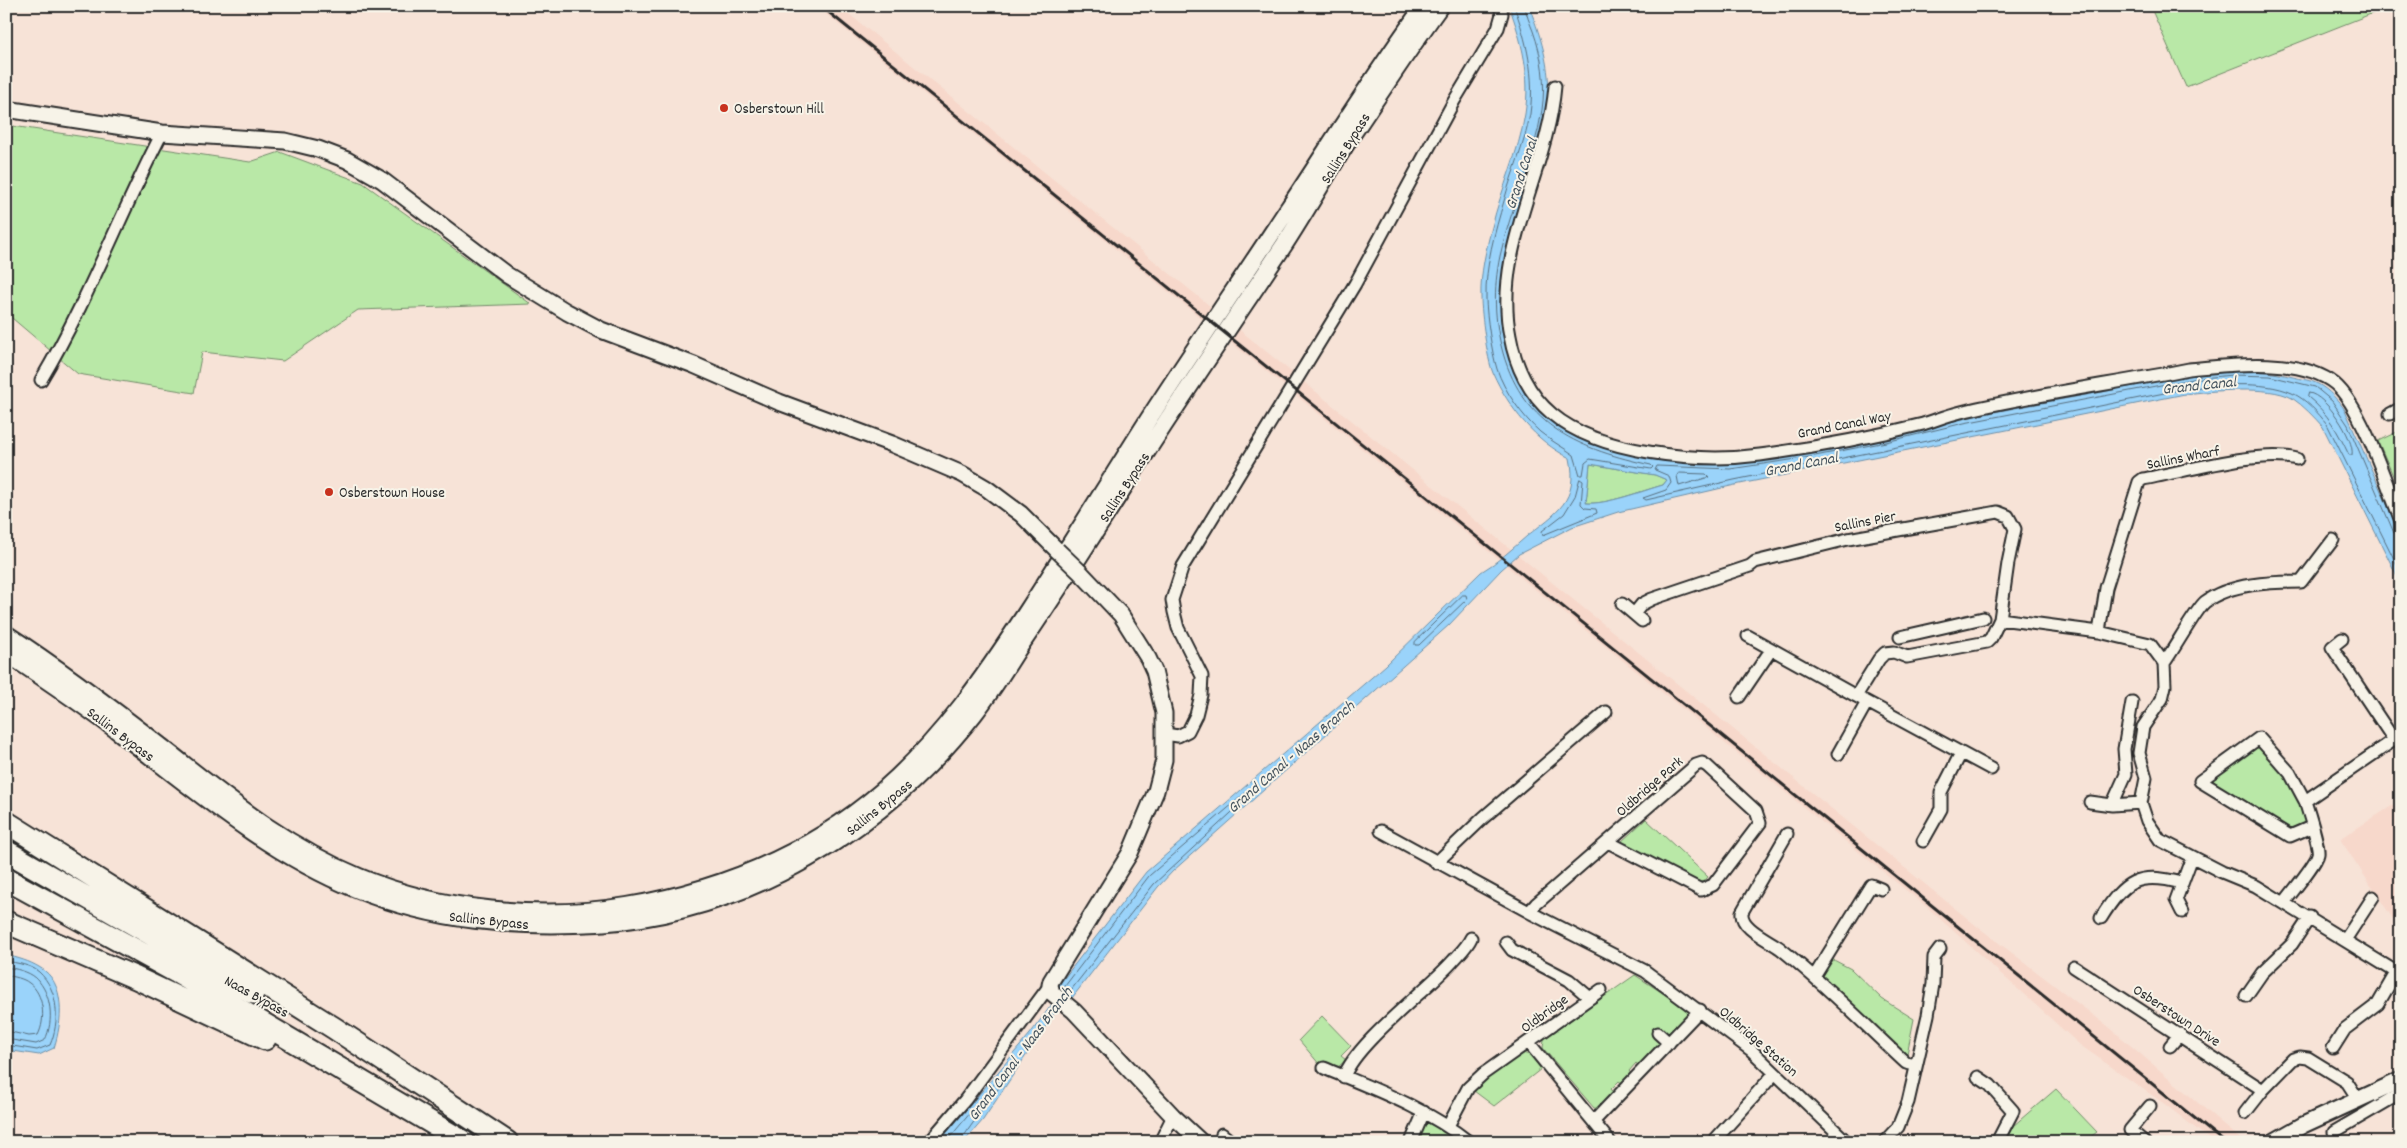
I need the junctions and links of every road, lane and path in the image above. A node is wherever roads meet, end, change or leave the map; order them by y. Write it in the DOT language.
graph roads {
  1 [pos="1424,6"];
  2 [pos="1440,6"];
  3 [pos="1500,6"];
  4 [pos="1555,86"];
  5 [pos="6,109"];
  6 [pos="162,133"];
  7 [pos="41,380"];
  8 [pos="2401,408"];
  9 [pos="2390,414"];
  10 [pos="2297,458"];
  11 [pos="2401,521"];
  12 [pos="2333,540"];
  13 [pos="1622,604"];
  14 [pos="1983,618"];
  15 [pos="2000,619"];
  16 [pos="1928,631"];
  17 [pos="2099,632"];
  18 [pos="6,634"];
  19 [pos="1748,636"];
  20 [pos="1900,637"];
  21 [pos="2342,639"];
  22 [pos="1771,650"];
  23 [pos="1934,652"];
  24 [pos="6,653"];
  25 [pos="2164,663"];
  26 [pos="1856,696"];
  27 [pos="1739,697"];
  28 [pos="1867,702"];
  29 [pos="2132,702"];
  30 [pos="1606,712"];
  31 [pos="1165,734"];
  32 [pos="1961,753"];
  33 [pos="1838,754"];
  34 [pos="1991,769"];
  35 [pos="2306,801"];
  36 [pos="2090,802"];
  37 [pos="2141,803"];
  38 [pos="2112,805"];
  39 [pos="6,822"];
  40 [pos="2311,827"];
  41 [pos="1381,831"];
  42 [pos="1787,834"];
  43 [pos="1923,841"];
  44 [pos="1608,842"];
  45 [pos="6,851"];
  46 [pos="2192,857"];
  47 [pos="1436,863"];
  48 [pos="6,879"];
  49 [pos="2182,883"];
  50 [pos="1881,889"];
  51 [pos="2373,897"];
  52 [pos="2284,902"];
  53 [pos="1529,912"];
  54 [pos="2182,912"];
  55 [pos="2101,918"];
  56 [pos="2310,918"];
  57 [pos="6,922"];
  58 [pos="1471,938"];
  59 [pos="2345,940"];
  60 [pos="1506,942"];
  61 [pos="1940,949"];
  62 [pos="2074,967"];
  63 [pos="2399,974"];
  64 [pos="1814,976"];
  65 [pos="1051,989"];
  66 [pos="1601,990"];
  67 [pos="2246,996"];
  68 [pos="1590,998"];
  69 [pos="1700,1010"];
  70 [pos="1658,1033"];
  71 [pos="2180,1034"];
  72 [pos="1529,1043"];
  73 [pos="1669,1044"];
  74 [pos="2170,1046"];
  75 [pos="2333,1048"];
  76 [pos="1916,1065"];
  77 [pos="1324,1068"];
  78 [pos="1775,1073"];
  79 [pos="1344,1077"];
  80 [pos="1978,1077"];
  81 [pos="2401,1080"];
  82 [pos="2263,1090"];
  83 [pos="2401,1093"];
  84 [pos="2358,1099"];
  85 [pos="2150,1106"];
  86 [pos="1424,1112"];
  87 [pos="2245,1113"];
  88 [pos="1173,1116"];
  89 [pos="1594,1121"];
  90 [pos="1448,1126"];
  91 [pos="2334,1132"];
  92 [pos="1222,1134"];
  93 [pos="457,1142"];
  94 [pos="464,1142"];
  95 [pos="506,1142"];
  96 [pos="929,1142"];
  97 [pos="1160,1142"];
  98 [pos="1201,1142"];
  99 [pos="1232,1142"];
  100 [pos="1411,1142"];
  101 [pos="1469,1142"];
  102 [pos="1610,1142"];
  103 [pos="1713,1142"];
  104 [pos="1848,1142"];
  105 [pos="1884,1142"];
  106 [pos="1997,1142"];
  107 [pos="2144,1142"];
  108 [pos="2273,1142"];
  1 -- 18 [label="main road, Sallins Bypass"];
  2 -- 24 [label="main road, Sallins Bypass"];
  3 -- 31 [label="street"];
  4 -- 11 [label="street, Grand Canal Way"];
  5 -- 6 [label="street"];
  6 -- 7 [label="street"];
  6 -- 31 [label="street, bridge"];
  8 -- 9 [label="street"];
  10 -- 17 [label="street, Sallins Wharf"];
  12 -- 25 [label="street"];
  13 -- 15 [label="street, Sallins Pier"];
  14 -- 16 [label="street"];
  15 -- 17 [label="street"];
  15 -- 23 [label="street, Sallins Pier"];
  16 -- 20 [label="street"];
  16 -- 23 [label="street"];
  17 -- 25 [label="street"];
  19 -- 22 [label="street"];
  21 -- 35 [label="street"];
  22 -- 26 [label="street"];
  22 -- 27 [label="street"];
  23 -- 26 [label="street, Sallins Pier"];
  25 -- 37 [label="street"];
  26 -- 28 [label="street"];
  28 -- 32 [label="street"];
  28 -- 33 [label="street"];
  29 -- 38 [label="street"];
  30 -- 47 [label="street"];
  31 -- 65 [label="street"];
  32 -- 34 [label="street"];
  32 -- 43 [label="street"];
  35 -- 40 [label="street"];
  35 -- 40 [label="street"];
  36 -- 38 [label="street"];
  37 -- 38 [label="street"];
  37 -- 46 [label="street"];
  39 -- 95 [label="highway"];
  40 -- 52 [label="street"];
  41 -- 47 [label="street"];
  42 -- 64 [label="street"];
  44 -- 44 [label="street, Oldbridge Park"];
  44 -- 53 [label="street, Oldbridge Park"];
  45 -- 95 [label="highway, Naas Bypass"];
  46 -- 49 [label="street"];
  46 -- 52 [label="street"];
  47 -- 53 [label="street"];
  48 -- 94 [label="highway, Naas Bypass"];
  49 -- 54 [label="street"];
  49 -- 55 [label="street"];
  50 -- 64 [label="street"];
  51 -- 59 [label="street"];
  52 -- 56 [label="street"];
  53 -- 69 [label="street, Oldbridge Station"];
  56 -- 59 [label="street"];
  56 -- 67 [label="street"];
  57 -- 93 [label="highway"];
  58 -- 79 [label="street"];
  59 -- 63 [label="street"];
  60 -- 68 [label="street, Oldbridge"];
  61 -- 76 [label="street"];
  62 -- 71 [label="street, Osberstown Drive"];
  63 -- 75 [label="street"];
  64 -- 76 [label="street"];
  65 -- 88 [label="street"];
  65 -- 96 [label="street"];
  66 -- 68 [label="street"];
  68 -- 72 [label="street, Oldbridge"];
  69 -- 73 [label="street"];
  69 -- 78 [label="street, Oldbridge Station"];
  70 -- 73 [label="street"];
  71 -- 74 [label="street"];
  71 -- 82 [label="street, Osberstown Drive"];
  72 -- 89 [label="street"];
  72 -- 90 [label="street, Oldbridge"];
  73 -- 89 [label="street"];
  76 -- 105 [label="street"];
  77 -- 79 [label="street"];
  78 -- 103 [label="street"];
  78 -- 104 [label="street, Oldbridge Station"];
  79 -- 86 [label="street"];
  80 -- 106 [label="street"];
  81 -- 84 [label="street"];
  82 -- 84 [label="street"];
  82 -- 87 [label="street"];
  83 -- 91 [label="street"];
  84 -- 108 [label="street"];
  85 -- 107 [label="street"];
  86 -- 90 [label="street"];
  86 -- 100 [label="street"];
  88 -- 97 [label="street"];
  88 -- 98 [label="street"];
  89 -- 102 [label="street"];
  90 -- 101 [label="street"];
  92 -- 99 [label="street"];
}
